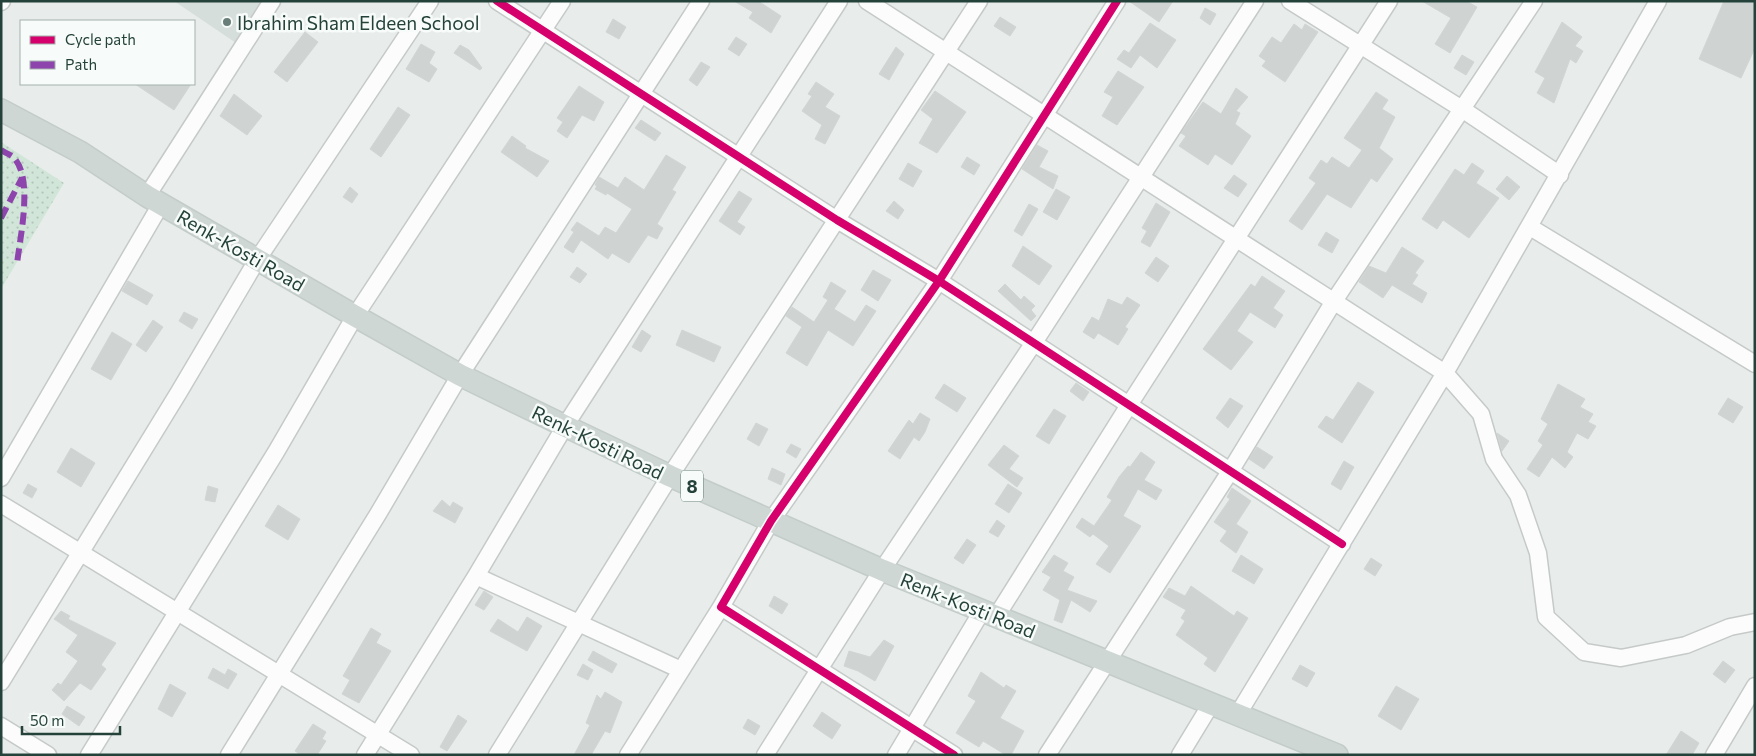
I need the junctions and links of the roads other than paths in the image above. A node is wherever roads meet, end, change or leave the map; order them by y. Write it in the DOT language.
graph roads {
  1 [pos="272,1"];
  2 [pos="430,1"];
  3 [pos="497,1"];
  4 [pos="562,1"];
  5 [pos="701,1"];
  6 [pos="840,1"];
  7 [pos="866,1"];
  8 [pos="979,1"];
  9 [pos="1117,1"];
  10 [pos="1255,1"];
  11 [pos="1290,1"];
  12 [pos="1388,1"];
  13 [pos="1534,1"];
  14 [pos="1658,1"];
  15 [pos="543,32"];
  16 [pos="1361,46"];
  17 [pos="947,52"];
  18 [pos="640,94"];
  19 [pos="1462,109"];
  20 [pos="1,110"];
  21 [pos="1046,115"];
  22 [pos="740,157"];
  23 [pos="1560,175"];
  24 [pos="1140,176"];
  25 [pos="154,200"];
  26 [pos="837,220"];
  27 [pos="1530,227"];
  28 [pos="1237,238"];
  29 [pos="257,260"];
  30 [pos="939,281"];
  31 [pos="1334,301"];
  32 [pos="355,316"];
  33 [pos="1033,344"];
  34 [pos="1755,364"];
  35 [pos="1445,373"];
  36 [pos="460,375"];
  37 [pos="1129,405"];
  38 [pos="565,426"];
  39 [pos="1231,470"];
  40 [pos="670,476"];
  41 [pos="1,478"];
  42 [pos="1,504"];
  43 [pos="772,521"];
  44 [pos="1342,544"];
  45 [pos="81,553"];
  46 [pos="882,570"];
  47 [pos="476,576"];
  48 [pos="721,607"];
  49 [pos="177,612"];
  50 [pos="989,614"];
  51 [pos="1755,622"];
  52 [pos="578,623"];
  53 [pos="1107,660"];
  54 [pos="820,669"];
  55 [pos="681,670"];
  56 [pos="279,674"];
  57 [pos="1,682"];
  58 [pos="1755,686"];
  59 [pos="1211,704"];
  60 [pos="1238,714"];
  61 [pos="1,726"];
  62 [pos="912,728"];
  63 [pos="378,734"];
  64 [pos="1326,753"];
  65 [pos="48,755"];
  66 [pos="90,755"];
  67 [pos="229,755"];
  68 [pos="365,755"];
  69 [pos="411,755"];
  70 [pos="497,755"];
  71 [pos="628,755"];
  72 [pos="765,755"];
  73 [pos="896,755"];
  74 [pos="954,755"];
  75 [pos="1046,755"];
  76 [pos="1180,755"];
  77 [pos="1714,755"];
  1 -- 25 [label="street"];
  2 -- 29 [label="street"];
  3 -- 15 [label="street"];
  4 -- 15 [label="street"];
  5 -- 18 [label="street"];
  6 -- 22 [label="street"];
  7 -- 17 [label="street"];
  8 -- 17 [label="street"];
  9 -- 21 [label="street"];
  10 -- 24 [label="street"];
  11 -- 16 [label="street"];
  12 -- 16 [label="street"];
  13 -- 19 [label="street"];
  14 -- 23 [label="street"];
  15 -- 18 [label="street"];
  15 -- 32 [label="street"];
  16 -- 19 [label="street"];
  16 -- 28 [label="street"];
  17 -- 21 [label="street"];
  17 -- 26 [label="street"];
  18 -- 22 [label="street"];
  18 -- 36 [label="street"];
  19 -- 23 [label="street"];
  19 -- 31 [label="street"];
  20 -- 25 [label="main road, Renk-Kosti Road / 8"];
  21 -- 24 [label="street"];
  21 -- 30 [label="street"];
  22 -- 26 [label="street"];
  22 -- 38 [label="street"];
  23 -- 27 [label="street"];
  24 -- 28 [label="street"];
  24 -- 33 [label="street"];
  25 -- 29 [label="main road, Renk-Kosti Road / 8"];
  25 -- 41 [label="street"];
  26 -- 30 [label="street"];
  26 -- 40 [label="street"];
  27 -- 34 [label="street"];
  27 -- 35 [label="street"];
  28 -- 31 [label="street"];
  28 -- 37 [label="street"];
  29 -- 32 [label="main road, Renk-Kosti Road / 8"];
  29 -- 45 [label="street"];
  30 -- 33 [label="street"];
  30 -- 43 [label="street"];
  31 -- 35 [label="street"];
  31 -- 39 [label="street"];
  32 -- 36 [label="main road, Renk-Kosti Road / 8"];
  32 -- 49 [label="street"];
  33 -- 37 [label="street"];
  33 -- 46 [label="street"];
  35 -- 44 [label="street"];
  35 -- 51 [label="street"];
  36 -- 38 [label="main road, Renk-Kosti Road / 8"];
  36 -- 56 [label="street"];
  37 -- 39 [label="street"];
  37 -- 50 [label="street"];
  38 -- 40 [label="main road, Renk-Kosti Road / 8"];
  38 -- 47 [label="street"];
  39 -- 44 [label="street"];
  39 -- 53 [label="street"];
  40 -- 43 [label="main road, Renk-Kosti Road / 8"];
  40 -- 52 [label="street"];
  42 -- 45 [label="street"];
  43 -- 46 [label="main road, Renk-Kosti Road / 8"];
  43 -- 48 [label="street"];
  44 -- 60 [label="street"];
  45 -- 49 [label="street"];
  45 -- 57 [label="street"];
  46 -- 50 [label="main road, Renk-Kosti Road / 8"];
  46 -- 54 [label="street"];
  47 -- 52 [label="street"];
  47 -- 63 [label="street"];
  48 -- 54 [label="street"];
  48 -- 55 [label="street"];
  49 -- 56 [label="street"];
  49 -- 66 [label="street"];
  50 -- 53 [label="main road, Renk-Kosti Road / 8"];
  50 -- 62 [label="street"];
  52 -- 55 [label="street"];
  52 -- 70 [label="street"];
  53 -- 59 [label="main road, Renk-Kosti Road / 8"];
  53 -- 75 [label="street"];
  54 -- 62 [label="street"];
  54 -- 72 [label="street"];
  55 -- 71 [label="street"];
  56 -- 63 [label="street"];
  56 -- 67 [label="street"];
  58 -- 77 [label="street"];
  59 -- 60 [label="main road, Renk-Kosti Road / 8"];
  59 -- 76 [label="street"];
  60 -- 64 [label="main road, Renk-Kosti Road / 8"];
  61 -- 65 [label="street"];
  62 -- 73 [label="street"];
  62 -- 74 [label="street"];
  63 -- 68 [label="street"];
  63 -- 69 [label="street"];
}
